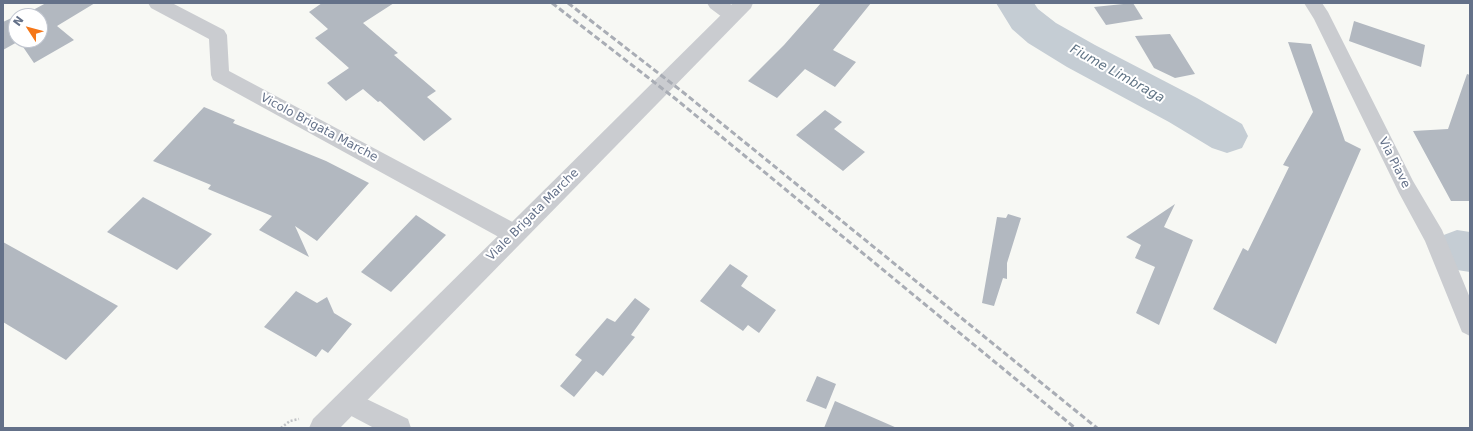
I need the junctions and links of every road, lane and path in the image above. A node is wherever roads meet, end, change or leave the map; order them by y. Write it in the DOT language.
graph roads {
  1 [pos="157,3"];
  2 [pos="1313,3"];
  3 [pos="730,7"];
  4 [pos="514,234"];
  5 [pos="1470,325"];
  6 [pos="348,402"];
  7 [pos="302,418"];
  8 [pos="280,428"];
  9 [pos="322,428"];
  10 [pos="399,428"];
  1 -- 4 [label="street, Vicolo Brigata Marche"];
  2 -- 5 [label="street, Via Piave"];
  3 -- 4 [label="street, Viale Brigata Marche"];
  4 -- 6 [label="street, Viale Brigata Marche"];
  6 -- 9 [label="street, Viale Brigata Marche"];
  6 -- 10 [label="street"];
  7 -- 8 [label="path"];
}
